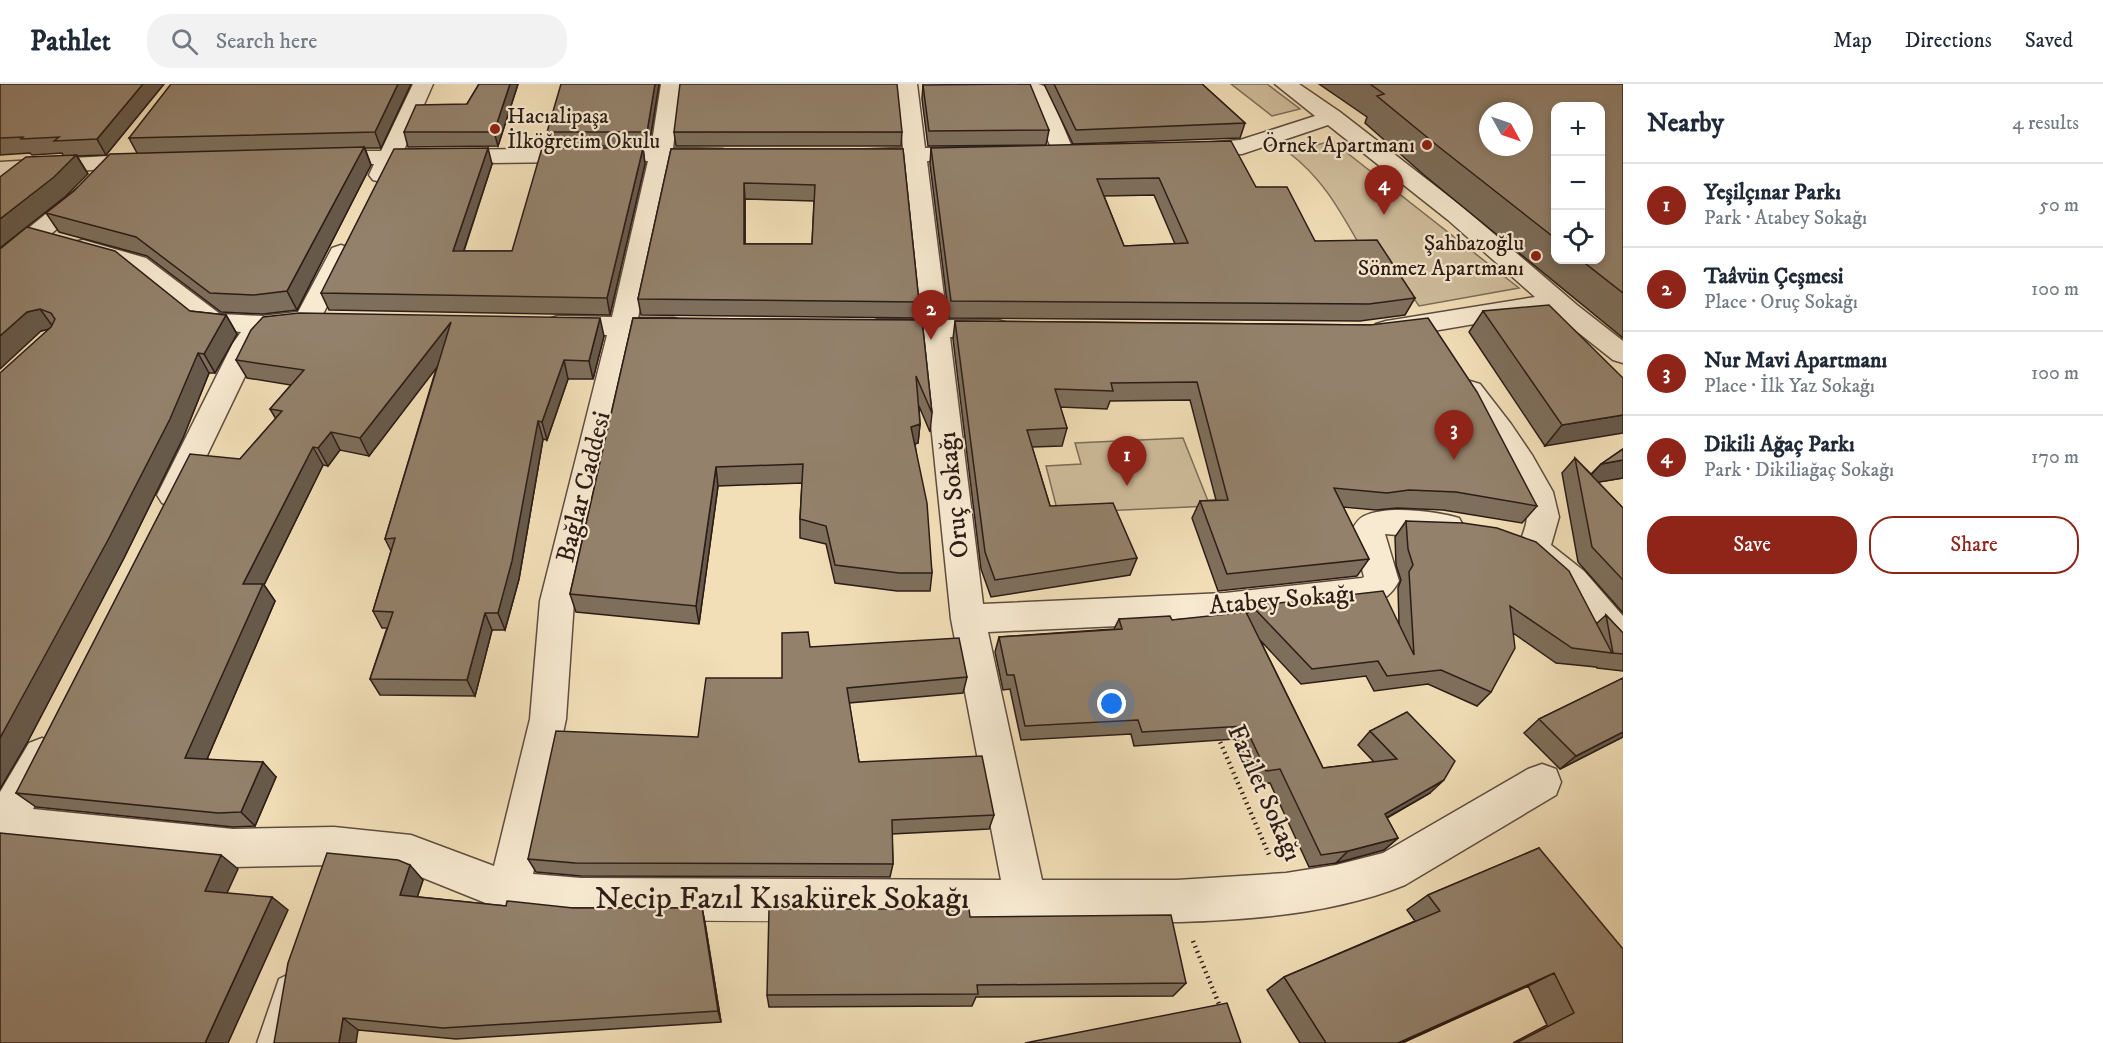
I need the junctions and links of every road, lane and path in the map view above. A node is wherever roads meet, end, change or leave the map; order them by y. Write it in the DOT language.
graph roads {
  1 [pos="423,84"];
  2 [pos="671,84"];
  3 [pos="1285,84"];
  4 [pos="915,89"];
  5 [pos="967,91"];
  6 [pos="1332,117"];
  7 [pos="1163,151"];
  8 [pos="124,153"];
  9 [pos="1040,153"];
  10 [pos="661,154"];
  11 [pos="731,154"];
  12 [pos="995,154"];
  13 [pos="835,155"];
  14 [pos="916,155"];
  15 [pos="390,157"];
  16 [pos="306,159"];
  17 [pos="164,161"];
  18 [pos="0,169"];
  19 [pos="369,198"];
  20 [pos="354,228"];
  21 [pos="37,236"];
  22 [pos="0,264"];
  23 [pos="1554,302"];
  24 [pos="530,324"];
  25 [pos="263,325"];
  26 [pos="1426,325"];
  27 [pos="623,326"];
  28 [pos="704,327"];
  29 [pos="855,328"];
  30 [pos="936,328"];
  31 [pos="1019,329"];
  32 [pos="1360,332"];
  33 [pos="1623,354"];
  34 [pos="158,526"];
  35 [pos="1534,547"];
  36 [pos="968,619"];
  37 [pos="1623,640"];
  38 [pos="58,725"];
  39 [pos="1215,730"];
  40 [pos="1542,782"];
  41 [pos="2,828"];
  42 [pos="508,892"];
  43 [pos="1286,893"];
  44 [pos="1026,901"];
  45 [pos="1177,901"];
  46 [pos="294,966"];
  47 [pos="1222,1011"];
  48 [pos="269,1043"];
  1 -- 15 [label="street"];
  2 -- 10 [label="street, Bağlar Caddesi"];
  3 -- 6 [label="street"];
  4 -- 14 [label="street, Oruç Sokağı"];
  5 -- 9 [label="street"];
  6 -- 7 [label="street"];
  6 -- 23 [label="street"];
  8 -- 17 [label="street"];
  8 -- 18 [label="street"];
  8 -- 21 [label="street"];
  10 -- 11 [label="street"];
  10 -- 15 [label="street"];
  10 -- 27 [label="street, Bağlar Caddesi"];
  12 -- 14 [label="street"];
  13 -- 14 [label="street"];
  14 -- 30 [label="street, Oruç Sokağı"];
  15 -- 16 [label="street"];
  15 -- 19 [label="street"];
  20 -- 25 [label="street"];
  21 -- 22 [label="street"];
  21 -- 25 [label="street"];
  23 -- 26 [label="street"];
  23 -- 33 [label="street"];
  24 -- 27 [label="street"];
  25 -- 34 [label="street"];
  26 -- 32 [label="street"];
  26 -- 35 [label="street"];
  27 -- 28 [label="street"];
  27 -- 42 [label="street, Bağlar Caddesi"];
  29 -- 30 [label="street"];
  30 -- 31 [label="street"];
  30 -- 36 [label="street, Oruç Sokağı"];
  35 -- 36 [label="street, Atabey Sokağı"];
  35 -- 37 [label="street, Atabey Sokağı"];
  36 -- 44 [label="street, Oruç Sokağı"];
  38 -- 41 [label="street"];
  39 -- 43 [label="path, Fazilet Sokağı"];
  40 -- 43 [label="street, Necip Fazıl Kısakürek Sokağı"];
  41 -- 42 [label="street, Necip Fazıl Kısakürek Sokağı"];
  42 -- 44 [label="street, Necip Fazıl Kısakürek Sokağı"];
  43 -- 45 [label="street, Necip Fazıl Kısakürek Sokağı"];
  44 -- 45 [label="street, Necip Fazıl Kısakürek Sokağı"];
  45 -- 47 [label="path"];
  46 -- 48 [label="lane"];
}
